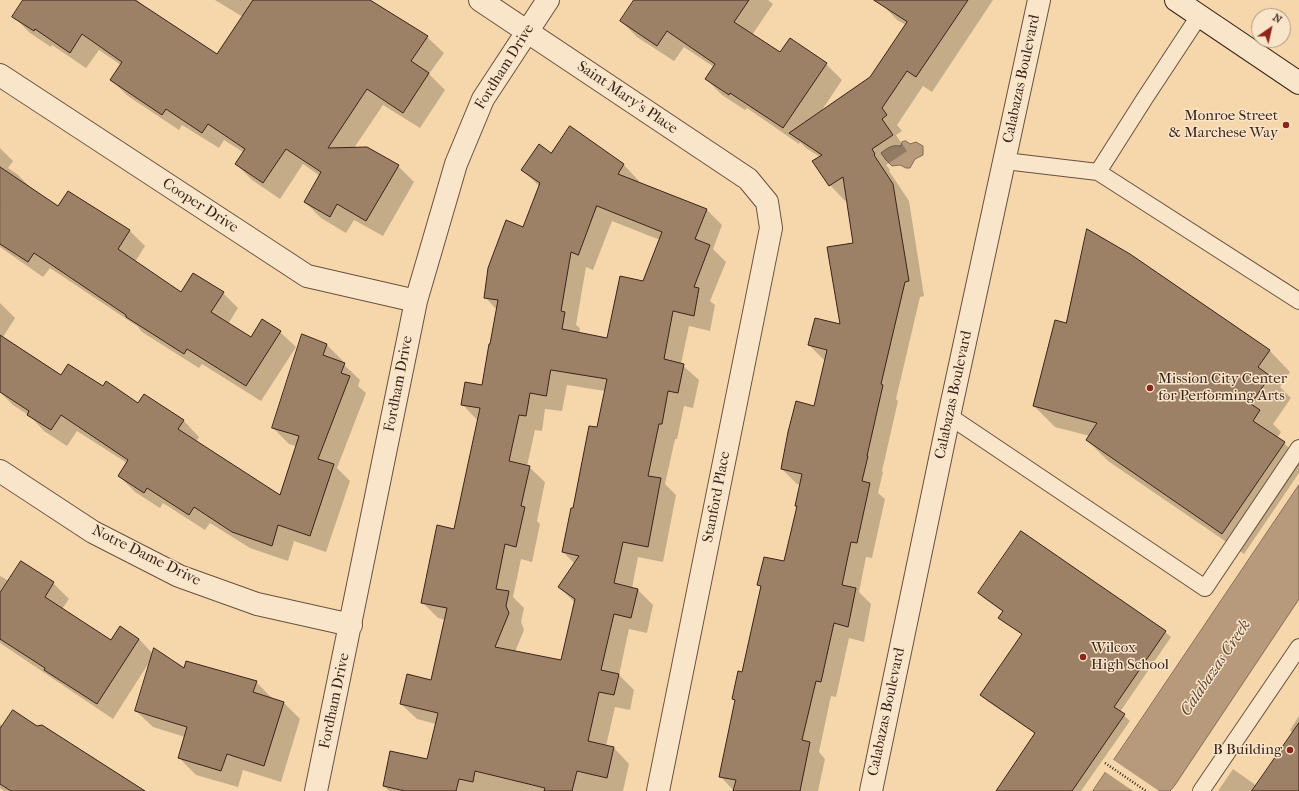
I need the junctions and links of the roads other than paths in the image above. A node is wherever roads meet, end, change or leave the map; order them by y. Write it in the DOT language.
graph roads {
  1 [pos="480,0"];
  2 [pos="548,0"];
  3 [pos="1039,0"];
  4 [pos="1176,0"];
  5 [pos="1199,16"];
  6 [pos="527,31"];
  7 [pos="0,75"];
  8 [pos="1299,83"];
  9 [pos="1005,161"];
  10 [pos="1098,172"];
  11 [pos="767,202"];
  12 [pos="416,301"];
  13 [pos="1299,301"];
  14 [pos="949,416"];
  15 [pos="1299,448"];
  16 [pos="0,471"];
  17 [pos="351,625"];
  18 [pos="1299,647"];
  19 [pos="316,791"];
  20 [pos="658,791"];
  21 [pos="871,791"];
  22 [pos="1201,791"];
  1 -- 6 [label="street, Saint Mary's Place"];
  2 -- 6 [label="street, Fordham Drive"];
  3 -- 9 [label="street, Calabazas Boulevard"];
  4 -- 5 [label="street"];
  5 -- 8 [label="street"];
  5 -- 10 [label="lane"];
  6 -- 11 [label="street, Saint Mary's Place"];
  6 -- 12 [label="street, Fordham Drive"];
  7 -- 12 [label="street, Cooper Drive"];
  9 -- 10 [label="lane"];
  9 -- 14 [label="street, Calabazas Boulevard"];
  10 -- 13 [label="lane"];
  11 -- 20 [label="street, Stanford Place"];
  12 -- 17 [label="street, Fordham Drive"];
  14 -- 15 [label="lane"];
  14 -- 21 [label="street, Calabazas Boulevard"];
  16 -- 17 [label="street, Notre Dame Drive"];
  17 -- 19 [label="street, Fordham Drive"];
  18 -- 22 [label="lane"];
}
